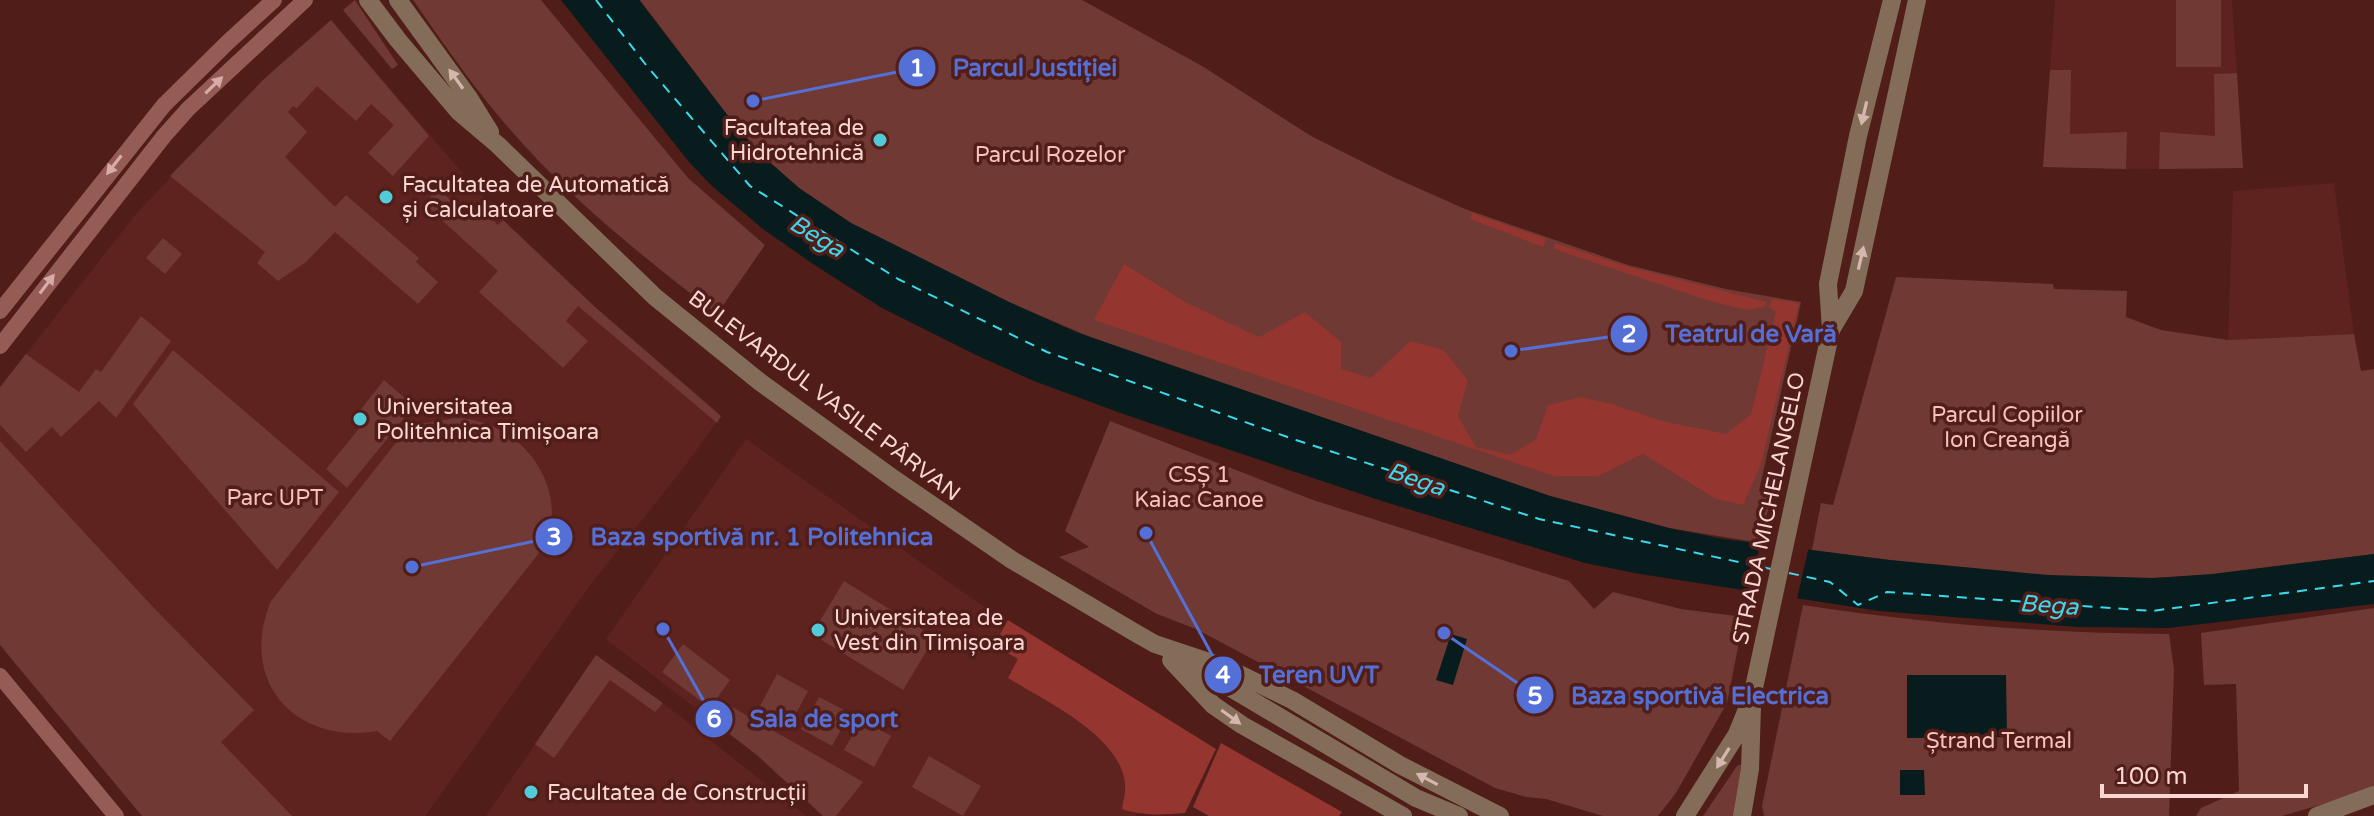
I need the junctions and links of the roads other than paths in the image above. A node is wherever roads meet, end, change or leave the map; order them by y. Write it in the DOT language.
graph roads {
  1 [pos="274,0"];
  2 [pos="305,0"];
  3 [pos="368,0"];
  4 [pos="398,0"];
  5 [pos="1892,0"];
  6 [pos="1917,0"];
  7 [pos="498,145"];
  8 [pos="0,311"];
  9 [pos="1831,330"];
  10 [pos="0,346"];
  11 [pos="1155,644"];
  12 [pos="0,676"];
  13 [pos="1752,697"];
  14 [pos="2374,795"];
  15 [pos="116,816"];
  16 [pos="1403,816"];
  17 [pos="1459,816"];
  18 [pos="1500,816"];
  19 [pos="1685,816"];
  20 [pos="1742,816"];
  21 [pos="2317,816"];
  1 -- 8 [label="street, one-way"];
  10 -- 2 [label="street, one-way"];
  3 -- 7 [label="main road, BULEVARDUL VASILE PÂRVAN"];
  7 -- 4 [label="main road, BULEVARDUL VASILE PÂRVAN, one-way"];
  5 -- 9 [label="main road, STRADA MICHELANGELO, one-way"];
  9 -- 6 [label="main road, STRADA MICHELANGELO, one-way"];
  7 -- 11 [label="main road, BULEVARDUL VASILE PÂRVAN"];
  9 -- 13 [label="main road, STRADA MICHELANGELO"];
  11 -- 16 [label="main road, BULEVARDUL VASILE PÂRVAN, one-way"];
  11 -- 17 [label="main road"];
  18 -- 11 [label="main road, BULEVARDUL VASILE PÂRVAN, one-way"];
  12 -- 15 [label="street"];
  13 -- 19 [label="main road, STRADA MICHELANGELO, one-way"];
  13 -- 20 [label="main road, STRADA MICHELANGELO"];
  14 -- 21 [label="main road"];
}
